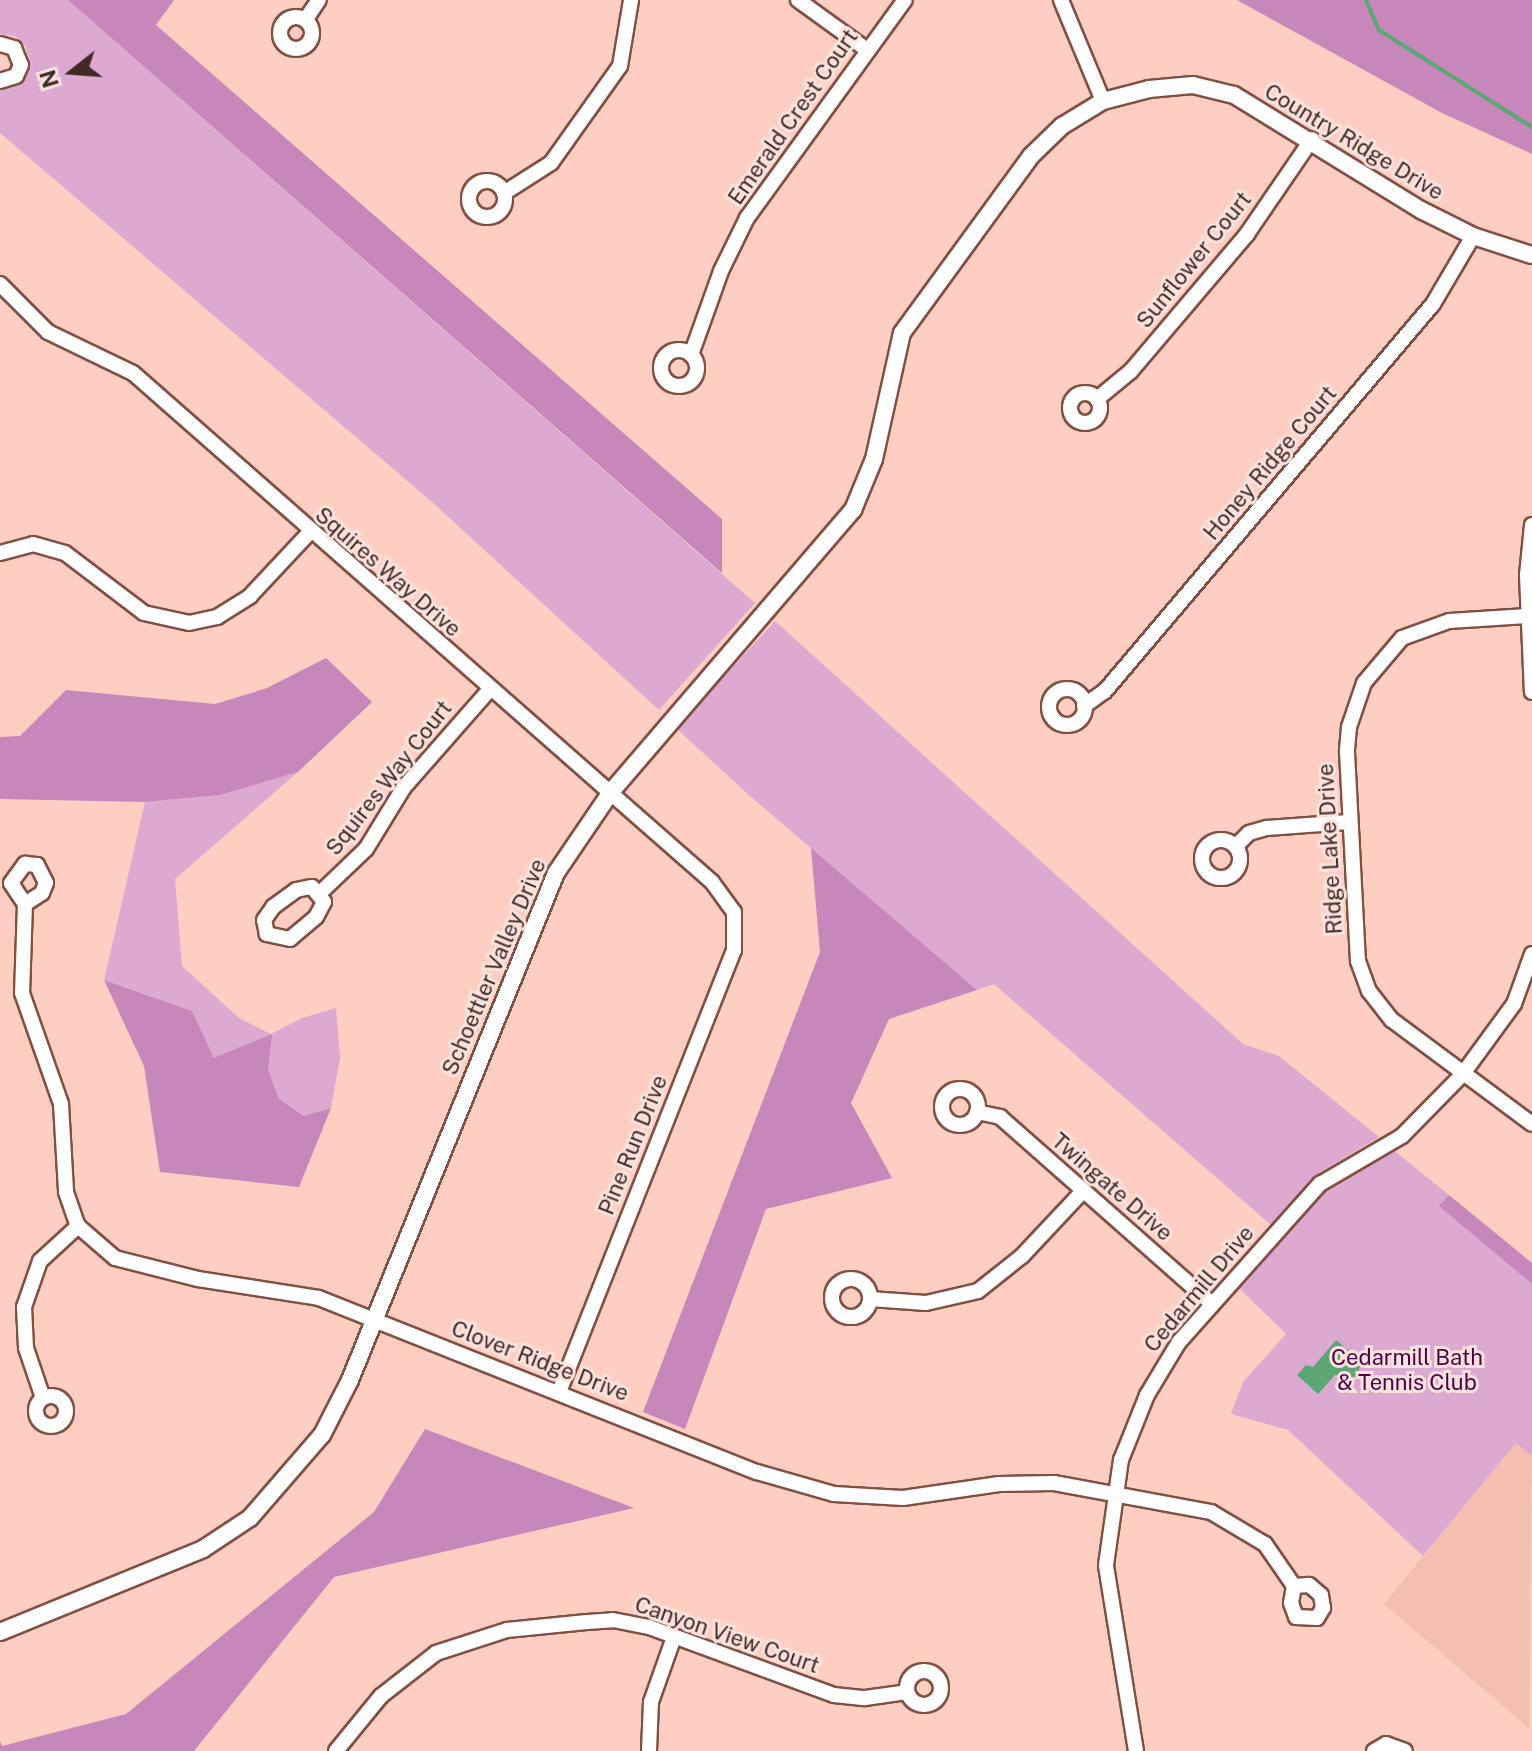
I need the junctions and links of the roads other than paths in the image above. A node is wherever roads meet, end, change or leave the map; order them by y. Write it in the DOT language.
graph roads {
  1 [pos="319,0"];
  2 [pos="631,0"];
  3 [pos="798,0"];
  4 [pos="905,0"];
  5 [pos="1061,0"];
  6 [pos="306,19"];
  7 [pos="0,44"];
  8 [pos="867,50"];
  9 [pos="0,81"];
  10 [pos="1103,101"];
  11 [pos="1312,139"];
  12 [pos="504,193"];
  13 [pos="1473,236"];
  14 [pos="1532,255"];
  15 [pos="0,284"];
  16 [pos="691,355"];
  17 [pos="1097,399"];
  18 [pos="1532,525"];
  19 [pos="309,533"];
  20 [pos="0,553"];
  21 [pos="1527,616"];
  22 [pos="490,689"];
  23 [pos="1532,692"];
  24 [pos="1084,706"];
  25 [pos="611,792"];
  26 [pos="1349,822"];
  27 [pos="1236,846"];
  28 [pos="321,892"];
  29 [pos="25,904"];
  30 [pos="734,912"];
  31 [pos="1532,954"];
  32 [pos="1462,1075"];
  33 [pos="977,1112"];
  34 [pos="1532,1124"];
  35 [pos="1083,1191"];
  36 [pos="78,1226"];
  37 [pos="870,1299"];
  38 [pos="1212,1304"];
  39 [pos="374,1320"];
  40 [pos="559,1392"];
  41 [pos="43,1398"];
  42 [pos="1116,1491"];
  43 [pos="1294,1586"];
  44 [pos="0,1632"];
  45 [pos="674,1637"];
  46 [pos="907,1692"];
  47 [pos="336,1751"];
  48 [pos="649,1751"];
  49 [pos="1136,1751"];
  50 [pos="1374,1751"];
  51 [pos="1405,1751"];
  1 -- 6 [label="street"];
  2 -- 12 [label="street"];
  3 -- 8 [label="street"];
  4 -- 8 [label="street, Emerald Crest Court"];
  5 -- 10 [label="street"];
  7 -- 9 [label="street"];
  8 -- 16 [label="street, Emerald Crest Court"];
  10 -- 11 [label="street, Country Ridge Drive"];
  10 -- 25 [label="street, Schoettler Valley Drive"];
  11 -- 13 [label="street, Country Ridge Drive"];
  11 -- 17 [label="street, Sunflower Court"];
  13 -- 14 [label="street, Country Ridge Drive"];
  13 -- 24 [label="street, Honey Ridge Court"];
  15 -- 19 [label="street, Squires Way Drive"];
  18 -- 21 [label="street"];
  19 -- 20 [label="street"];
  19 -- 22 [label="street, Squires Way Drive"];
  21 -- 23 [label="street"];
  21 -- 26 [label="street, Ridge Lake Drive"];
  22 -- 25 [label="street, Squires Way Drive"];
  22 -- 28 [label="street, Squires Way Court"];
  25 -- 30 [label="street, Squires Way Drive"];
  25 -- 39 [label="street, Schoettler Valley Drive"];
  26 -- 27 [label="street"];
  26 -- 32 [label="street, Ridge Lake Drive"];
  29 -- 36 [label="street"];
  30 -- 40 [label="street, Pine Run Drive"];
  31 -- 32 [label="street, Cedarmill Drive"];
  32 -- 34 [label="street, Ridge Lake Drive"];
  32 -- 38 [label="street, Cedarmill Drive"];
  33 -- 35 [label="street, Twingate Drive"];
  35 -- 37 [label="street"];
  35 -- 38 [label="street, Twingate Drive"];
  36 -- 39 [label="street, Clover Ridge Drive"];
  36 -- 41 [label="street"];
  38 -- 42 [label="street, Cedarmill Drive"];
  39 -- 40 [label="street, Clover Ridge Drive"];
  39 -- 44 [label="street, Schoettler Valley Drive"];
  40 -- 42 [label="street, Clover Ridge Drive"];
  42 -- 43 [label="street, Clover Ridge Drive"];
  42 -- 49 [label="street, Cedarmill Drive"];
  45 -- 46 [label="street, Canyon View Court"];
  45 -- 47 [label="street, Canyon View Court"];
  45 -- 48 [label="street"];
  50 -- 51 [label="street"];
}
